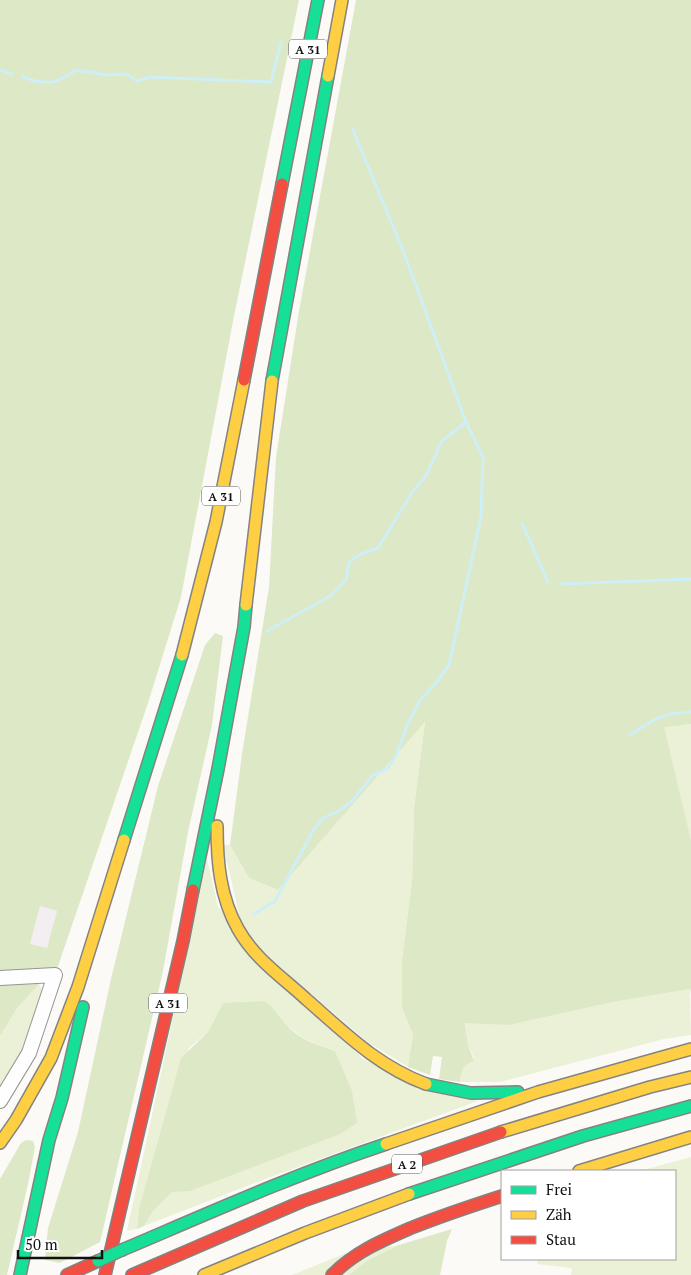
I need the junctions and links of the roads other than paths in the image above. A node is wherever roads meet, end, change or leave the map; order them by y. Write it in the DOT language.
graph roads {
  1 [pos="318,0"];
  2 [pos="342,0"];
  3 [pos="218,769"];
  4 [pos="110,886"];
  5 [pos="0,978"];
  6 [pos="691,1049"];
  7 [pos="691,1077"];
  8 [pos="538,1092"];
  9 [pos="0,1101"];
  10 [pos="691,1106"];
  11 [pos="691,1138"];
  12 [pos="0,1143"];
  13 [pos="582,1170"];
  14 [pos="501,1196"];
  15 [pos="20,1275"];
  16 [pos="67,1275"];
  17 [pos="105,1275"];
  18 [pos="132,1275"];
  19 [pos="204,1275"];
  20 [pos="332,1275"];
  1 -- 4 [label="highway, A 31"];
  2 -- 3 [label="highway, A 31"];
  3 -- 8 [label="highway"];
  3 -- 17 [label="highway, A 31"];
  4 -- 12 [label="highway"];
  4 -- 15 [label="highway"];
  5 -- 9 [label="street"];
  6 -- 8 [label="highway"];
  7 -- 18 [label="highway, A 2"];
  8 -- 16 [label="highway, bridge"];
  10 -- 19 [label="highway, A 2"];
  11 -- 13 [label="highway"];
  14 -- 20 [label="highway"];
}
